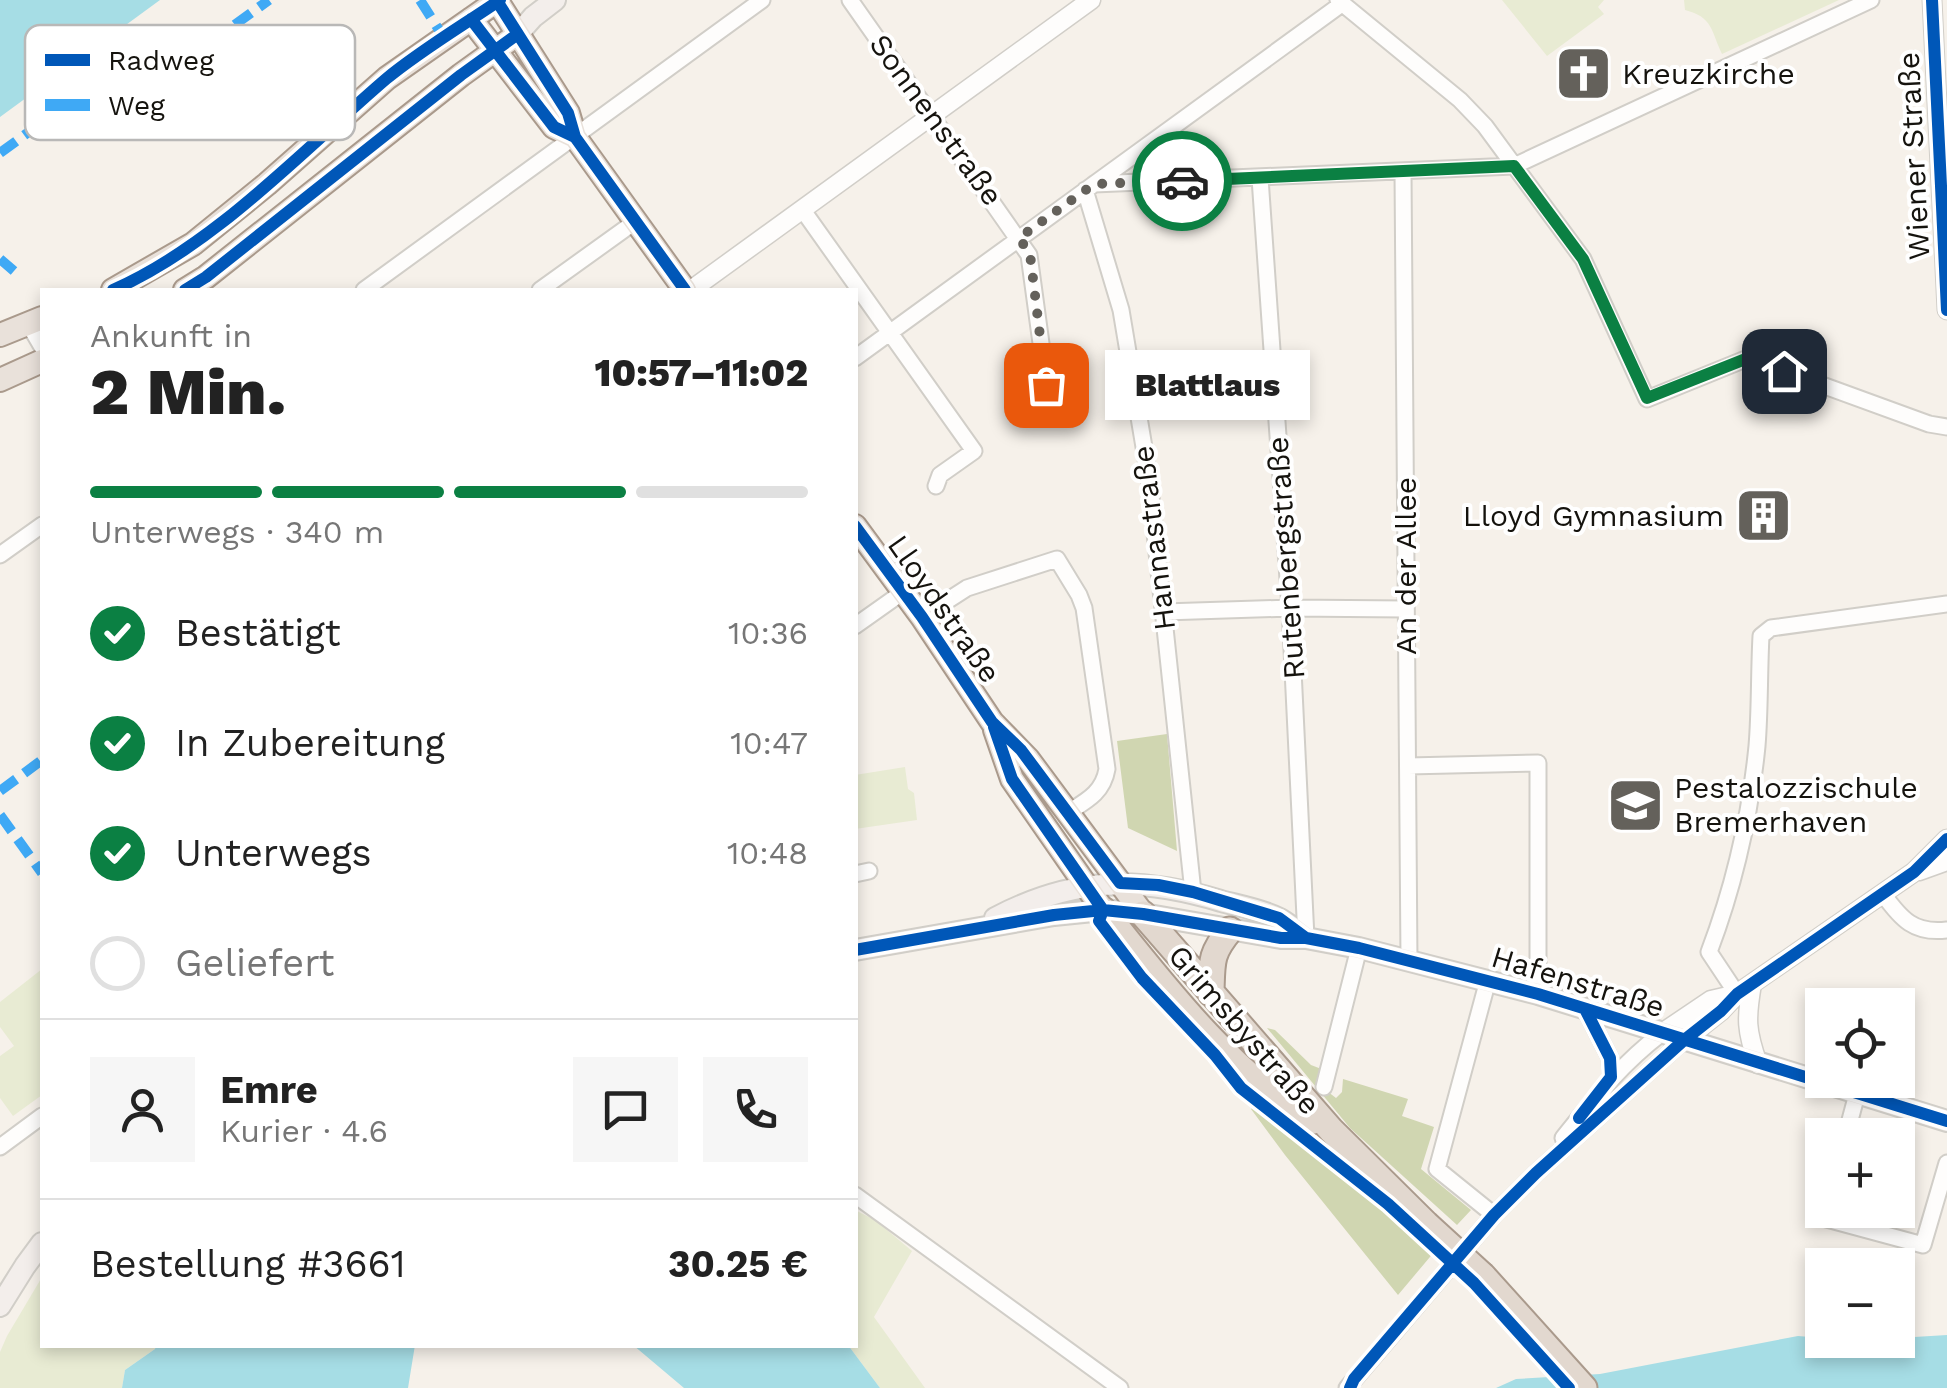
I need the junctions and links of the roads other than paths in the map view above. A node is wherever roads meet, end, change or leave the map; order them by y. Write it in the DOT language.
graph roads {
  1 [pos="555,0"];
  2 [pos="762,0"];
  3 [pos="850,0"];
  4 [pos="1091,0"];
  5 [pos="1872,0"];
  6 [pos="1932,0"];
  7 [pos="498,1"];
  8 [pos="1341,2"];
  9 [pos="472,19"];
  10 [pos="518,34"];
  11 [pos="495,51"];
  12 [pos="355,106"];
  13 [pos="932,115"];
  14 [pos="1942,126"];
  15 [pos="575,137"];
  16 [pos="316,140"];
  17 [pos="1514,166"];
  18 [pos="1403,172"];
  19 [pos="1260,178"];
  20 [pos="1089,187"];
  21 [pos="802,209"];
  22 [pos="636,221"];
  23 [pos="1019,238"];
  24 [pos="117,288"];
  25 [pos="188,288"];
  26 [pos="367,288"];
  27 [pos="543,288"];
  28 [pos="686,288"];
  29 [pos="691,288"];
  30 [pos="1946,288"];
  31 [pos="1947,310"];
  32 [pos="35,321"];
  33 [pos="890,333"];
  34 [pos="0,336"];
  35 [pos="858,356"];
  36 [pos="40,361"];
  37 [pos="0,380"];
  38 [pos="1051,417"];
  39 [pos="1947,427"];
  40 [pos="936,486"];
  41 [pos="40,526"];
  42 [pos="858,530"];
  43 [pos="0,555"];
  44 [pos="903,592"];
  45 [pos="1947,604"];
  46 [pos="1290,608"];
  47 [pos="1406,609"];
  48 [pos="1164,612"];
  49 [pos="922,618"];
  50 [pos="858,624"];
  51 [pos="992,722"];
  52 [pos="1408,766"];
  53 [pos="1067,813"];
  54 [pos="1947,838"];
  55 [pos="1947,861"];
  56 [pos="1914,872"];
  57 [pos="1120,883"];
  58 [pos="1086,886"];
  59 [pos="1193,892"];
  60 [pos="1883,894"];
  61 [pos="1104,910"];
  62 [pos="1143,914"];
  63 [pos="973,930"];
  64 [pos="1230,930"];
  65 [pos="1947,930"];
  66 [pos="1306,938"];
  67 [pos="1359,948"];
  68 [pos="858,949"];
  69 [pos="1409,960"];
  70 [pos="1488,980"];
  71 [pos="1745,989"];
  72 [pos="1210,993"];
  73 [pos="1538,994"];
  74 [pos="1585,1009"];
  75 [pos="1662,1033"];
  76 [pos="1682,1041"];
  77 [pos="1758,1064"];
  78 [pos="1612,1077"];
  79 [pos="1805,1078"];
  80 [pos="1324,1087"];
  81 [pos="1870,1098"];
  82 [pos="40,1117"];
  83 [pos="1947,1121"];
  84 [pos="1331,1130"];
  85 [pos="0,1147"];
  86 [pos="1947,1162"];
  87 [pos="1536,1173"];
  88 [pos="858,1197"];
  89 [pos="1494,1215"];
  90 [pos="1860,1228"];
  91 [pos="40,1246"];
  92 [pos="0,1306"];
  93 [pos="1350,1384"];
  94 [pos="1120,1388"];
  95 [pos="1584,1388"];
  1 -- 10 [label="main road"];
  2 -- 15 [label="street"];
  3 -- 13 [label="street, Sonnenstraße"];
  4 -- 13 [label="street"];
  5 -- 17 [label="street"];
  6 -- 14 [label="street, Wiener Straße"];
  7 -- 9 [label="main road"];
  7 -- 10 [label="main road"];
  8 -- 17 [label="street"];
  8 -- 20 [label="street"];
  9 -- 11 [label="main road"];
  9 -- 12 [label="main road"];
  10 -- 11 [label="main road"];
  10 -- 15 [label="main road"];
  11 -- 15 [label="main road"];
  11 -- 25 [label="main road"];
  13 -- 21 [label="street"];
  13 -- 23 [label="street, Sonnenstraße"];
  14 -- 30 [label="street, Wiener Straße"];
  15 -- 22 [label="main road"];
  15 -- 26 [label="street"];
  16 -- 24 [label="main road"];
  17 -- 18 [label="street"];
  17 -- 39 [label="street"];
  18 -- 19 [label="street"];
  18 -- 47 [label="street, An der Allee"];
  19 -- 20 [label="street"];
  19 -- 46 [label="street, Rutenbergstraße"];
  20 -- 23 [label="street"];
  20 -- 48 [label="street, Hannastraße"];
  21 -- 29 [label="street"];
  21 -- 33 [label="street"];
  22 -- 27 [label="street"];
  22 -- 28 [label="main road"];
  23 -- 33 [label="street"];
  23 -- 38 [label="street, Sonnenstraße"];
  30 -- 31 [label="street, Wiener Straße"];
  32 -- 34 [label="main road"];
  33 -- 35 [label="street"];
  33 -- 40 [label="street"];
  36 -- 37 [label="main road"];
  41 -- 43 [label="street"];
  42 -- 44 [label="main road, Lloydstraße"];
  44 -- 49 [label="main road, Lloydstraße"];
  44 -- 50 [label="street"];
  45 -- 71 [label="street"];
  46 -- 47 [label="street"];
  46 -- 48 [label="street"];
  46 -- 66 [label="street, Rutenbergstraße"];
  47 -- 52 [label="street, An der Allee"];
  48 -- 59 [label="street, Hannastraße"];
  49 -- 51 [label="main road, Lloydstraße"];
  49 -- 53 [label="street"];
  51 -- 53 [label="main road, Lloydstraße"];
  51 -- 58 [label="main road, Lloydstraße"];
  52 -- 69 [label="street, An der Allee"];
  52 -- 73 [label="street"];
  53 -- 57 [label="main road, Lloydstraße"];
  54 -- 56 [label="street"];
  55 -- 56 [label="street"];
  56 -- 60 [label="street"];
  57 -- 58 [label="main road, Hafenstraße"];
  57 -- 59 [label="main road, Hafenstraße"];
  57 -- 62 [label="main road, Grimsbystraße"];
  58 -- 61 [label="main road, Lloydstraße"];
  58 -- 63 [label="main road, Hafenstraße"];
  59 -- 66 [label="main road, Hafenstraße"];
  60 -- 65 [label="street"];
  60 -- 71 [label="street"];
  61 -- 62 [label="main road, Hafenstraße"];
  61 -- 63 [label="main road, Hafenstraße"];
  61 -- 84 [label="highway, Grimsbystraße"];
  62 -- 64 [label="main road, Hafenstraße"];
  62 -- 72 [label="highway, Grimsbystraße"];
  63 -- 68 [label="main road, Hafenstraße"];
  64 -- 66 [label="main road, Hafenstraße"];
  64 -- 72 [label="highway"];
  66 -- 67 [label="main road, Hafenstraße"];
  67 -- 69 [label="main road, Hafenstraße"];
  67 -- 80 [label="street"];
  69 -- 70 [label="main road, Hafenstraße"];
  70 -- 73 [label="main road, Hafenstraße"];
  70 -- 89 [label="street"];
  71 -- 75 [label="street"];
  71 -- 76 [label="street"];
  71 -- 77 [label="street"];
  72 -- 84 [label="highway, Grimsbystraße"];
  73 -- 74 [label="main road, Hafenstraße"];
  74 -- 75 [label="main road, Hafenstraße"];
  74 -- 78 [label="street"];
  75 -- 76 [label="main road, Hafenstraße"];
  75 -- 78 [label="street"];
  76 -- 77 [label="main road, Hafenstraße"];
  76 -- 87 [label="street"];
  77 -- 79 [label="main road, Hafenstraße"];
  78 -- 87 [label="street"];
  81 -- 83 [label="main road, Hafenstraße"];
  82 -- 85 [label="street"];
  84 -- 95 [label="highway, Grimsbystraße, bridge"];
  86 -- 90 [label="street"];
  87 -- 89 [label="street"];
  88 -- 94 [label="street"];
  89 -- 93 [label="street"];
  91 -- 92 [label="main road"];
}
